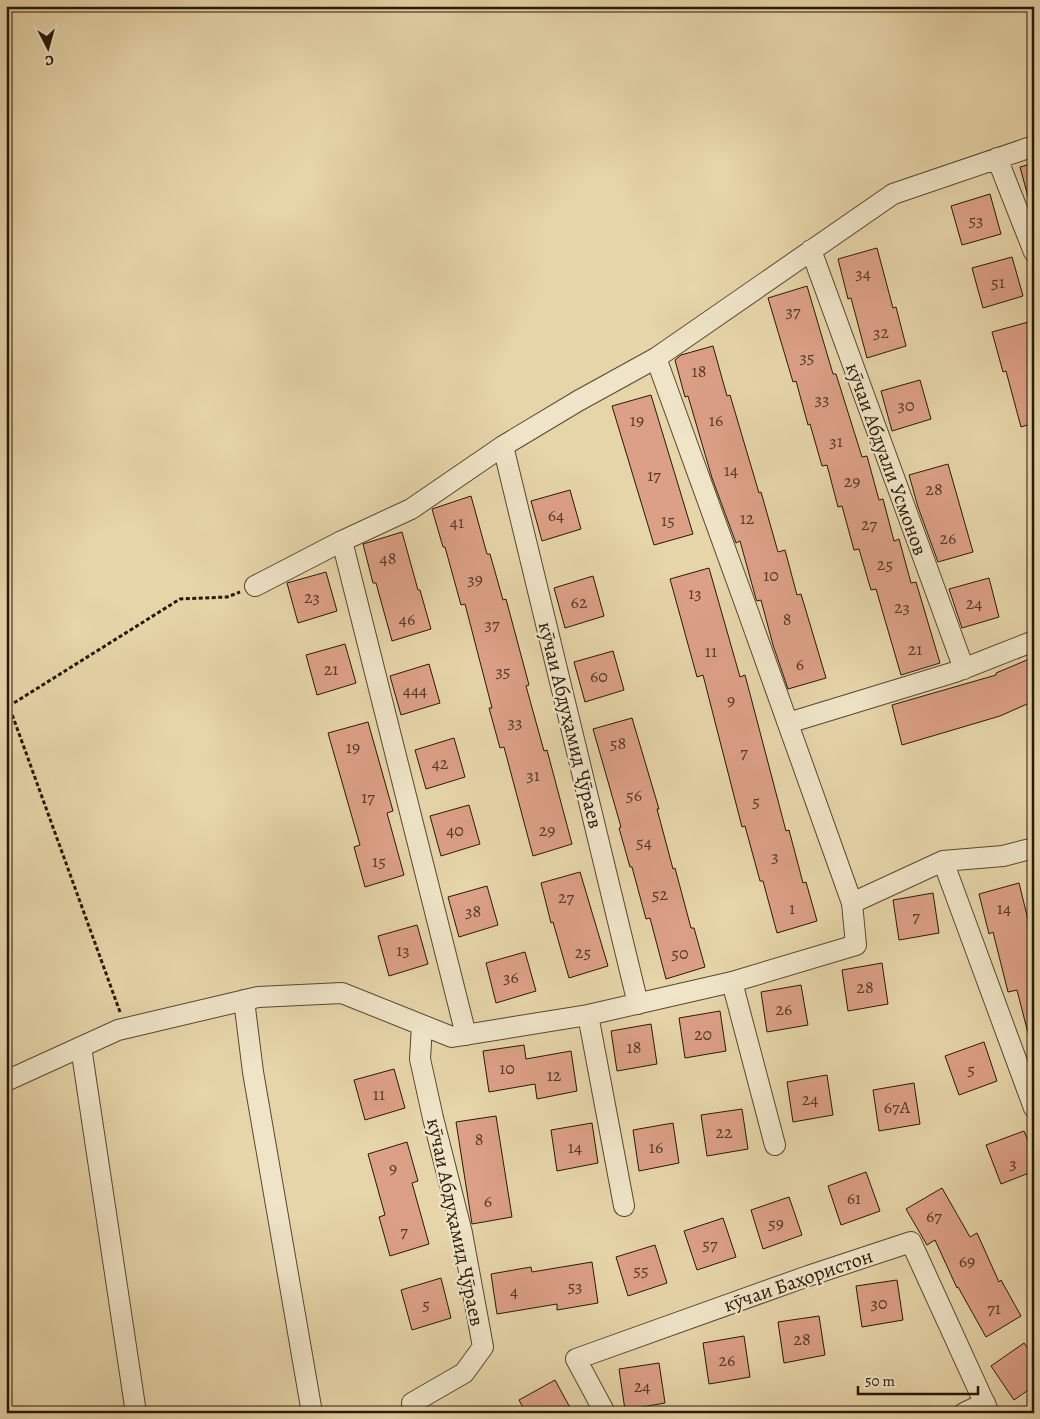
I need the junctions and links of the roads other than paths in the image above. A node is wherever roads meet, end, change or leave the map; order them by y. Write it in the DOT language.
graph roads {
  1 [pos="1034,146"];
  2 [pos="997,158"];
  3 [pos="811,250"];
  4 [pos="1034,252"];
  5 [pos="656,358"];
  6 [pos="503,446"];
  7 [pos="342,541"];
  8 [pos="255,586"];
  9 [pos="1034,641"];
  10 [pos="964,668"];
  11 [pos="788,723"];
  12 [pos="1034,848"];
  13 [pos="943,861"];
  14 [pos="852,903"];
  15 [pos="732,982"];
  16 [pos="244,1000"];
  17 [pos="638,1004"];
  18 [pos="588,1015"];
  19 [pos="422,1025"];
  20 [pos="466,1035"];
  21 [pos="81,1047"];
  22 [pos="6,1081"];
  23 [pos="1034,1108"];
  24 [pos="775,1145"];
  25 [pos="624,1206"];
  26 [pos="987,1408"];
  27 [pos="136,1413"];
  28 [pos="312,1413"];
  29 [pos="416,1413"];
  30 [pos="604,1413"];
  31 [pos="964,1413"];
  1 -- 2 [label="street"];
  2 -- 3 [label="street"];
  2 -- 4 [label="street"];
  3 -- 5 [label="street"];
  3 -- 10 [label="street, кӯчаи Абдуали Усмонов"];
  5 -- 6 [label="street"];
  5 -- 11 [label="street"];
  6 -- 7 [label="street"];
  6 -- 17 [label="street, кӯчаи Абдуҳамид Ҷӯраев"];
  7 -- 8 [label="street"];
  7 -- 20 [label="street"];
  9 -- 10 [label="street"];
  10 -- 11 [label="street"];
  11 -- 14 [label="street"];
  12 -- 13 [label="street"];
  13 -- 14 [label="street"];
  13 -- 23 [label="street"];
  14 -- 15 [label="street"];
  15 -- 17 [label="street"];
  15 -- 24 [label="street"];
  16 -- 19 [label="street"];
  16 -- 21 [label="street"];
  16 -- 28 [label="street"];
  17 -- 18 [label="street"];
  18 -- 20 [label="street"];
  18 -- 25 [label="street"];
  19 -- 20 [label="street"];
  19 -- 29 [label="street, кӯчаи Абдуҳамид Ҷӯраев"];
  21 -- 22 [label="street"];
  21 -- 27 [label="street"];
  26 -- 30 [label="street, кӯчаи Баҳористон"];
  26 -- 31 [label="street, кӯчаи Баҳористон"];
}
